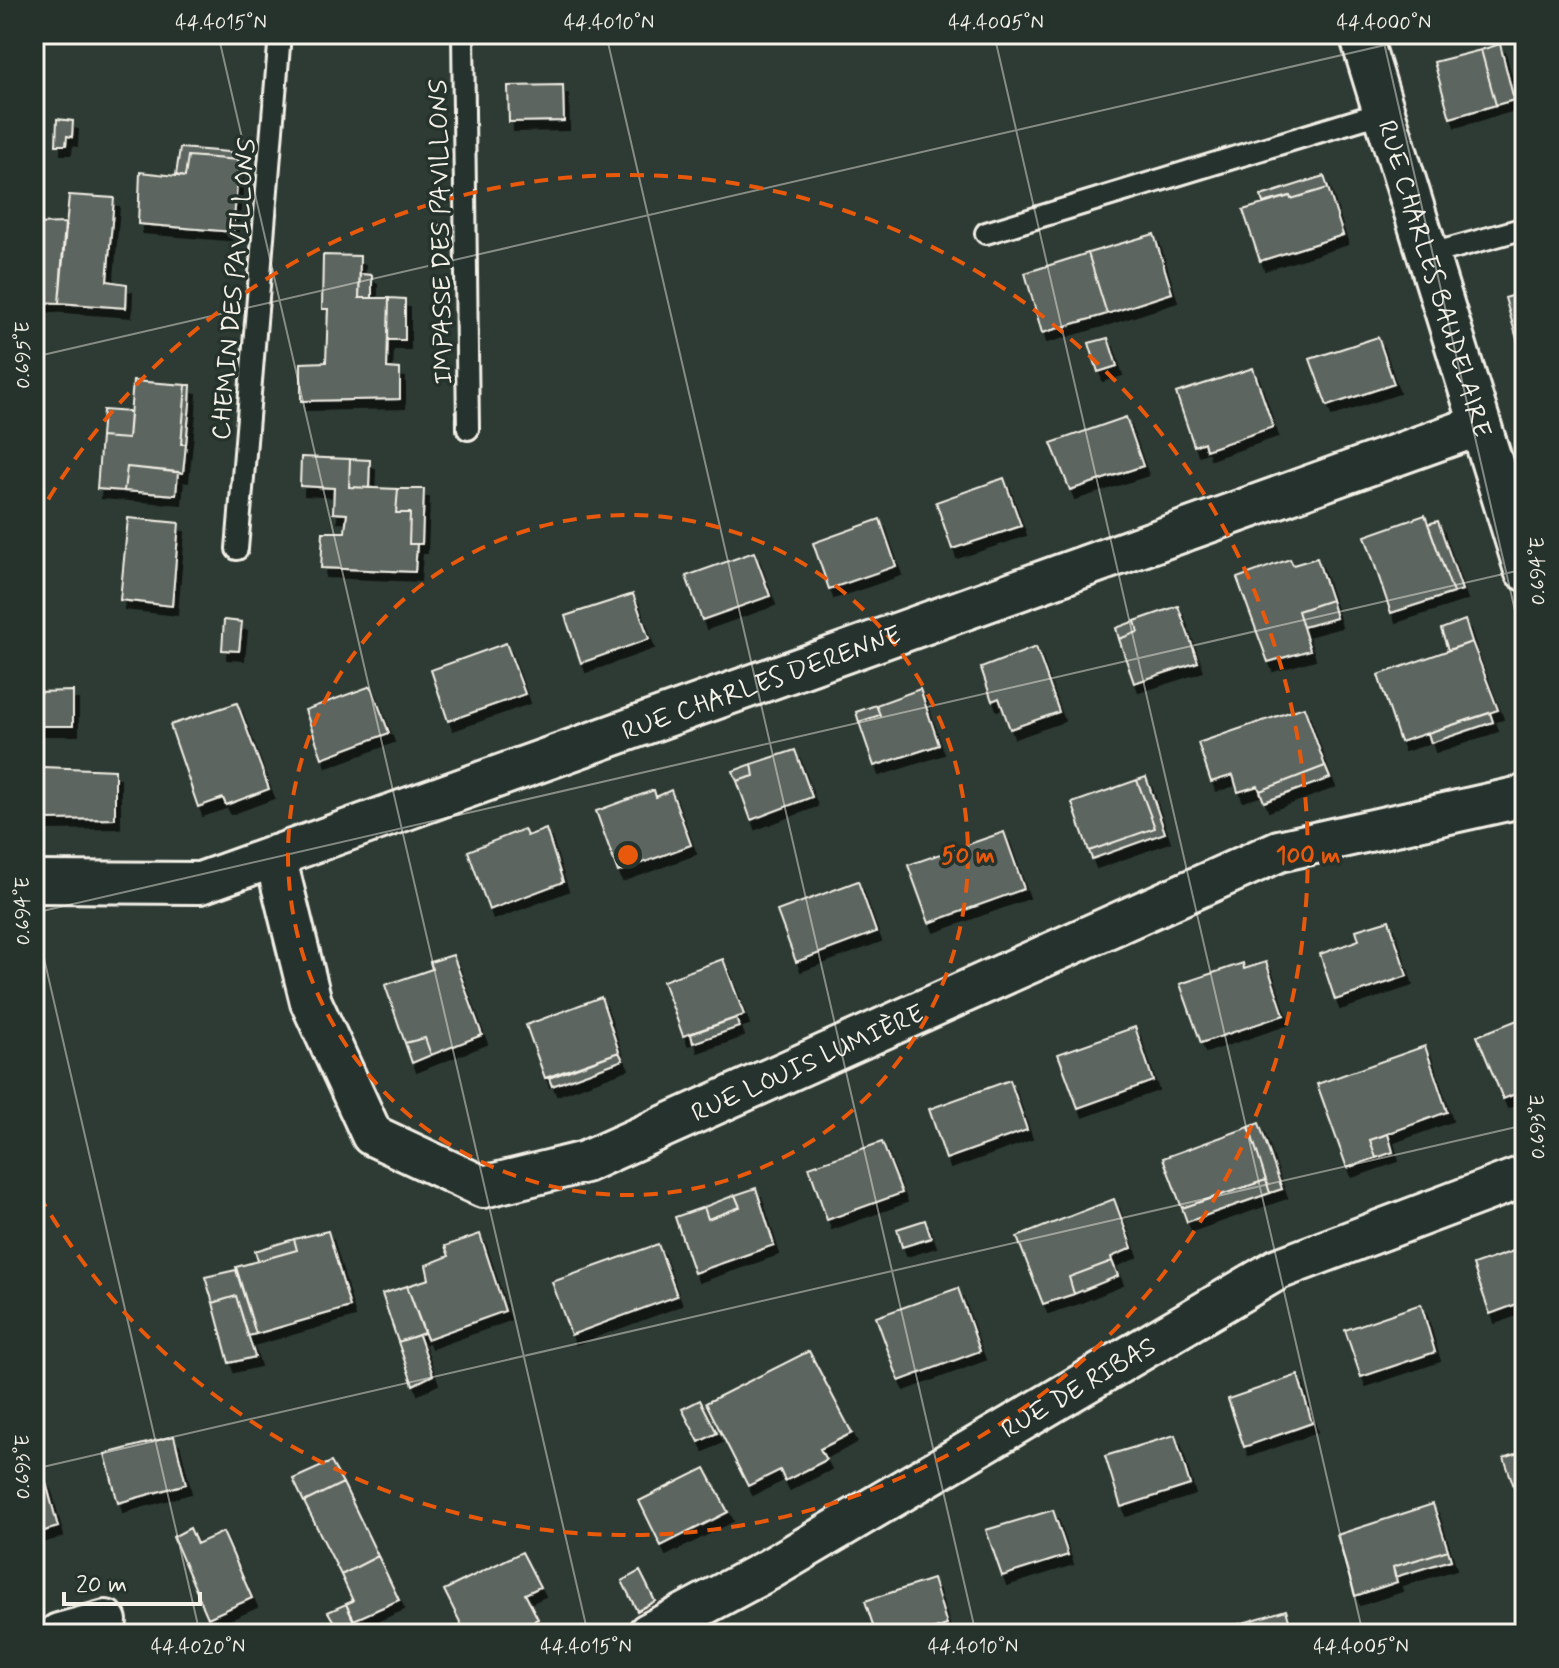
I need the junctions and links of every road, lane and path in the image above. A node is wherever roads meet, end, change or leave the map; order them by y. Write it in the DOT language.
graph roads {
  1 [pos="280,34"];
  2 [pos="463,34"];
  3 [pos="1360,34"];
  4 [pos="1384,112"];
  5 [pos="1525,228"];
  6 [pos="986,233"];
  7 [pos="1428,255"];
  8 [pos="1480,425"];
  9 [pos="468,429"];
  10 [pos="1512,483"];
  11 [pos="237,549"];
  12 [pos="1525,570"];
  13 [pos="1525,796"];
  14 [pos="275,856"];
  15 [pos="34,882"];
  16 [pos="1525,1176"];
  17 [pos="106,1621"];
  18 [pos="659,1632"];
  19 [pos="59,1634"];
  1 -- 11 [label="lane, CHEMIN DES PAVILLONS"];
  2 -- 9 [label="lane, IMPASSE DES PAVILLONS"];
  3 -- 4 [label="street, RUE CHARLES BAUDELAIRE"];
  4 -- 6 [label="lane"];
  4 -- 7 [label="street, RUE CHARLES BAUDELAIRE"];
  5 -- 7 [label="lane"];
  7 -- 8 [label="street, RUE CHARLES BAUDELAIRE"];
  8 -- 10 [label="street, RUE CHARLES BAUDELAIRE"];
  8 -- 14 [label="street, RUE CHARLES DERENNE"];
  10 -- 12 [label="street, RUE CHARLES BAUDELAIRE"];
  13 -- 14 [label="street, RUE LOUIS LUMIÈRE"];
  14 -- 15 [label="street, RUE CHARLES DERENNE"];
  16 -- 18 [label="street, RUE DE RIBAS"];
  17 -- 19 [label="street"];
}
